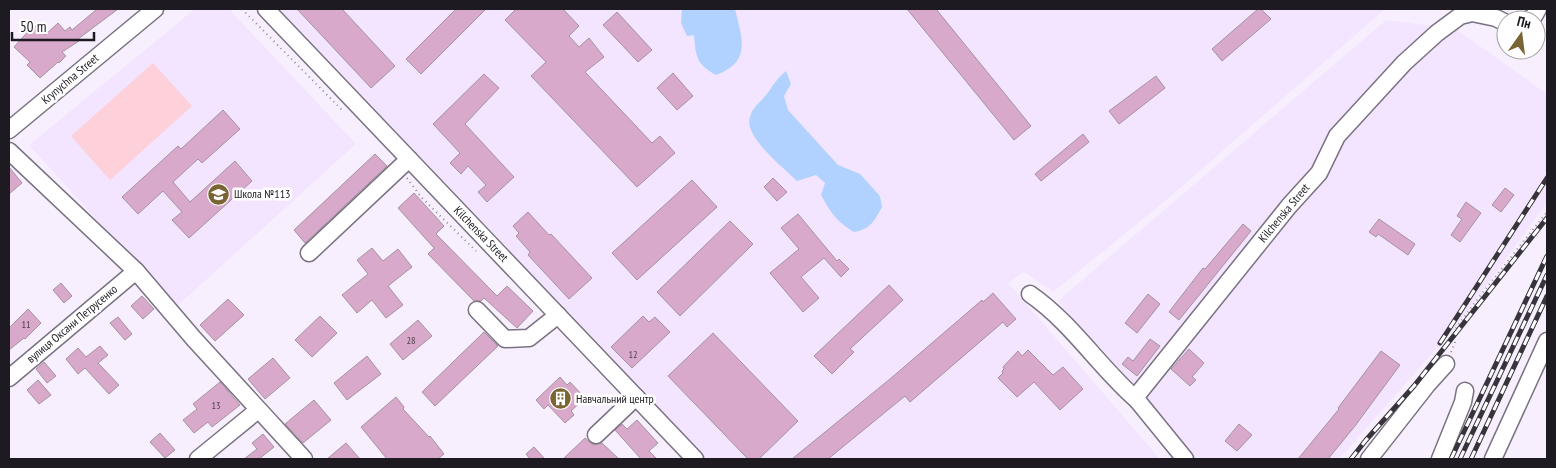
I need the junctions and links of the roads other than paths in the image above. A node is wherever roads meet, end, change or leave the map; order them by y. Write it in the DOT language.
graph roads {
  1 [pos="155,9"];
  2 [pos="266,9"];
  3 [pos="1496,18"];
  4 [pos="9,130"];
  5 [pos="9,151"];
  6 [pos="409,159"];
  7 [pos="309,253"];
  8 [pos="136,271"];
  9 [pos="1030,294"];
  10 [pos="477,310"];
  11 [pos="558,315"];
  12 [pos="1547,341"];
  13 [pos="1446,364"];
  14 [pos="9,378"];
  15 [pos="1465,391"];
  16 [pos="636,397"];
  17 [pos="1137,400"];
  18 [pos="258,410"];
  19 [pos="596,435"];
  20 [pos="198,459"];
  21 [pos="304,459"];
  22 [pos="695,459"];
  23 [pos="1185,459"];
  24 [pos="1369,459"];
  25 [pos="1440,459"];
  26 [pos="1493,459"];
  1 -- 4 [label="street, Krynychna Street"];
  2 -- 6 [label="street, Kilchenska Street"];
  3 -- 17 [label="street, Kilchenska Street"];
  5 -- 8 [label="street"];
  6 -- 7 [label="street"];
  6 -- 11 [label="street, Kilchenska Street"];
  8 -- 14 [label="street, вулиця Оксани Петрусенко"];
  8 -- 18 [label="street"];
  9 -- 17 [label="street"];
  10 -- 11 [label="street"];
  11 -- 16 [label="street, Kilchenska Street"];
  12 -- 26 [label="street"];
  13 -- 24 [label="street"];
  15 -- 25 [label="street"];
  16 -- 19 [label="street"];
  16 -- 22 [label="street, Kilchenska Street"];
  17 -- 23 [label="street"];
  18 -- 20 [label="street"];
  18 -- 21 [label="street"];
}
